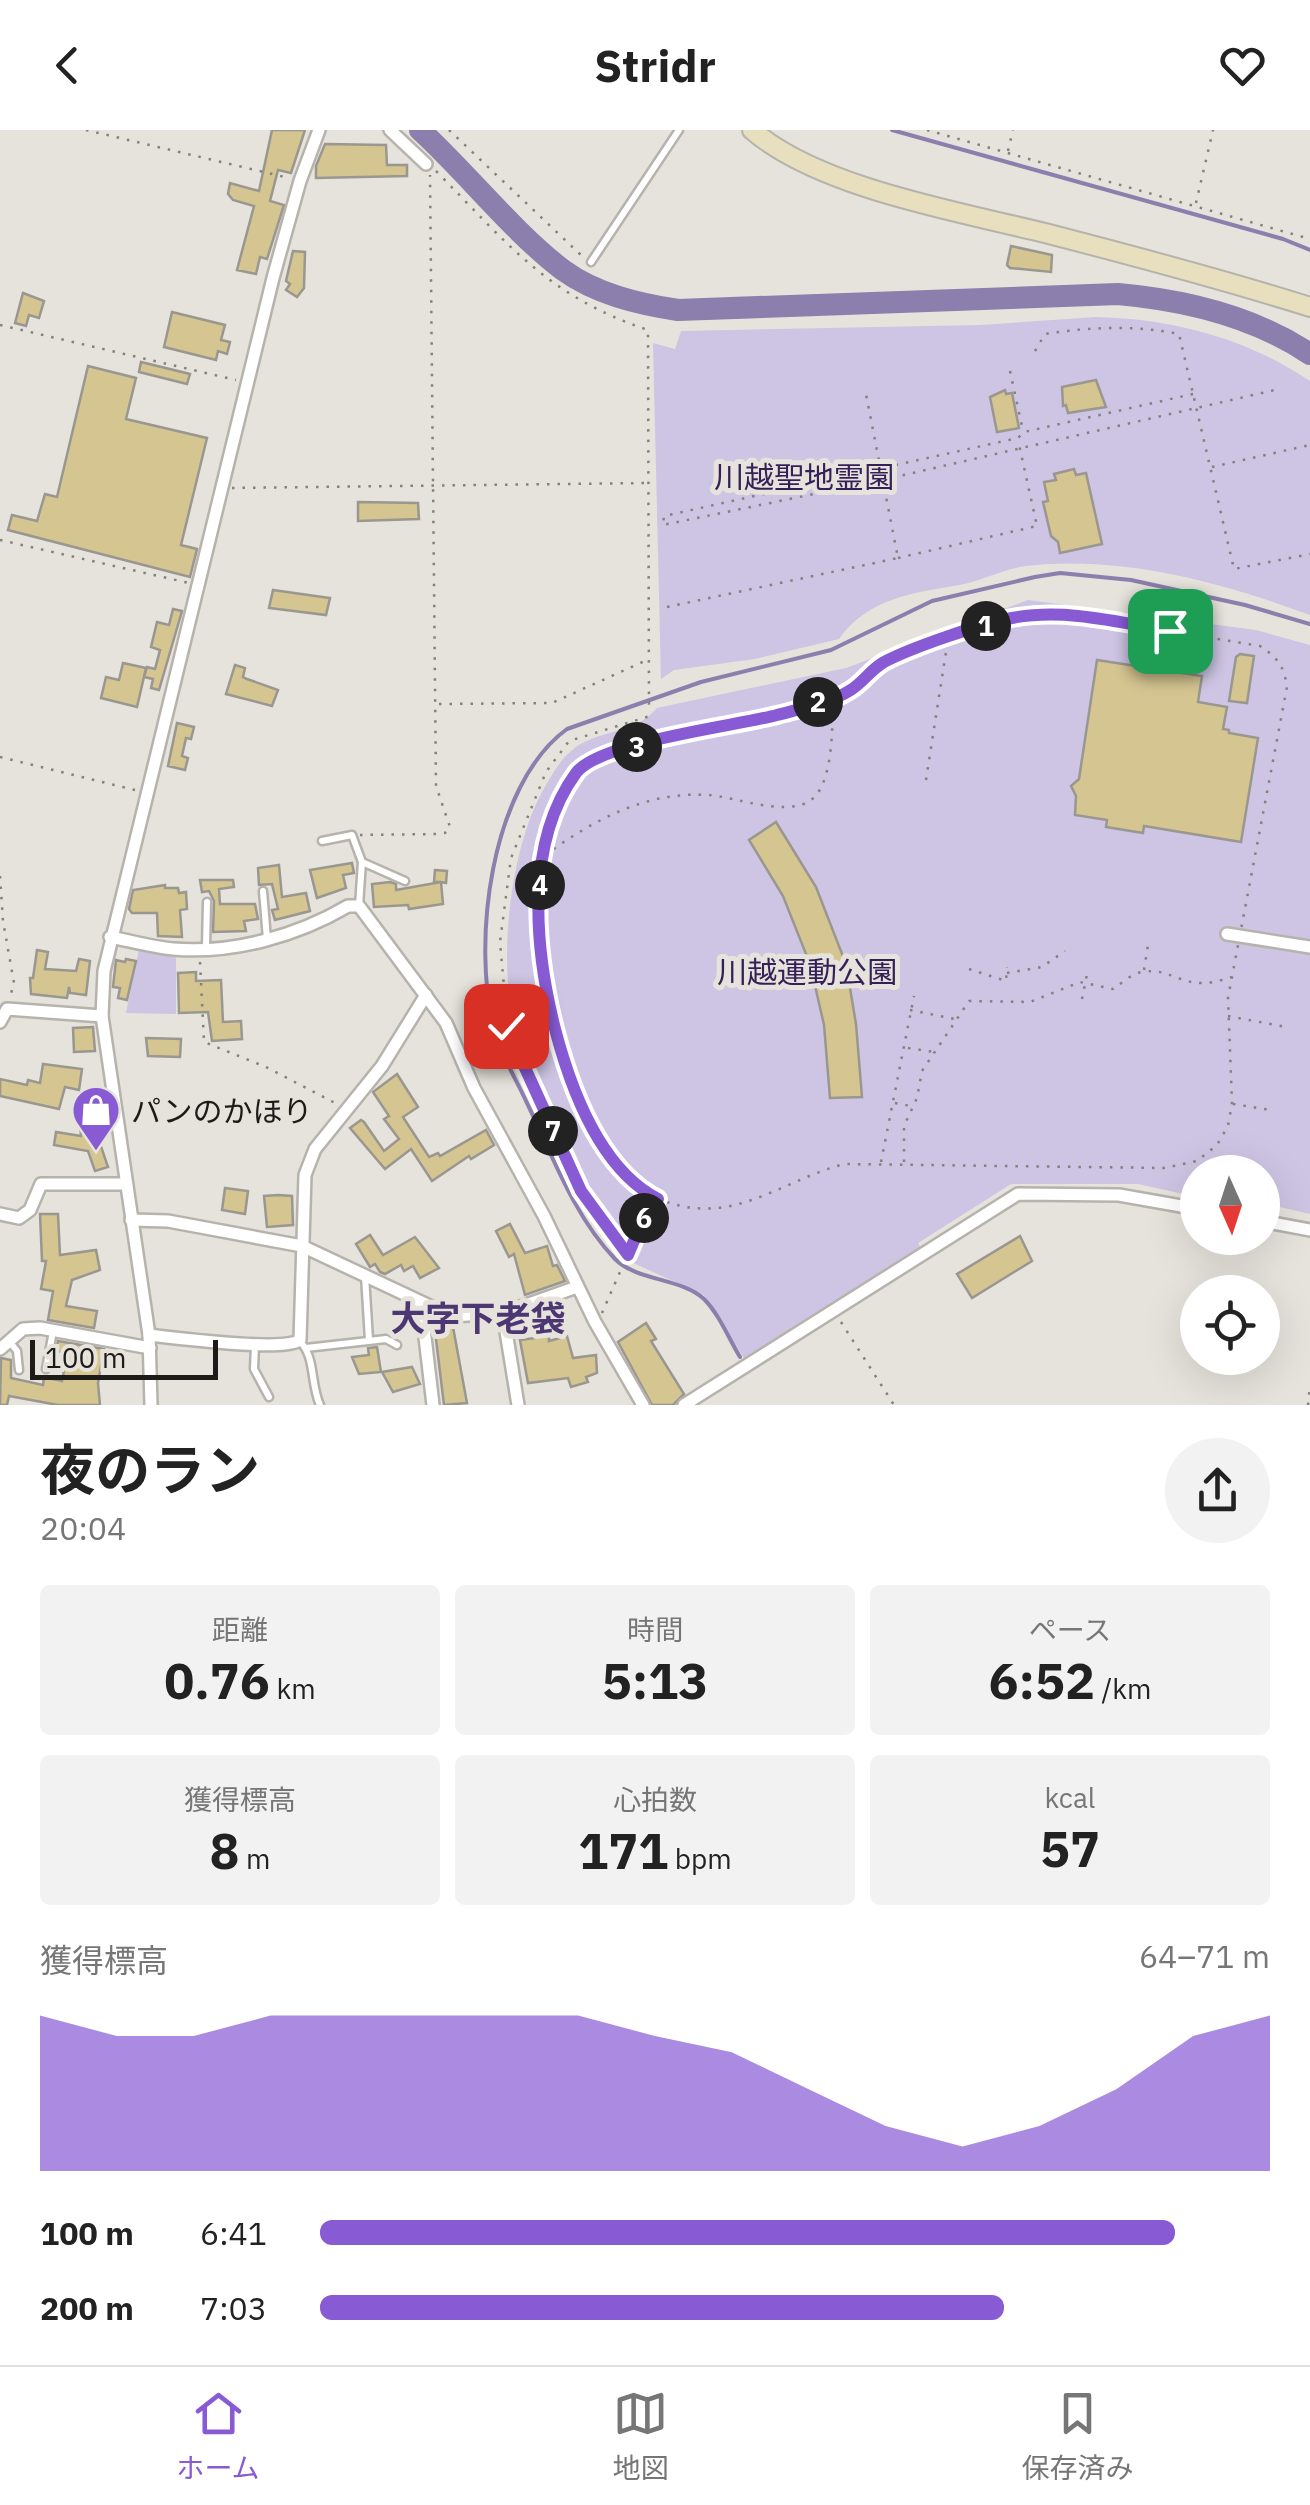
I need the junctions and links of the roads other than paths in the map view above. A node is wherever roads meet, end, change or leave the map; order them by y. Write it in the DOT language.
graph roads {
  1 [pos="320,130"];
  2 [pos="390,130"];
  3 [pos="679,130"];
  4 [pos="752,130"];
  5 [pos="426,164"];
  6 [pos="591,262"];
  7 [pos="1310,306"];
  8 [pos="322,840"];
  9 [pos="362,862"];
  10 [pos="404,881"];
  11 [pos="263,890"];
  12 [pos="207,902"];
  13 [pos="359,906"];
  14 [pos="1226,934"];
  15 [pos="110,937"];
  16 [pos="267,940"];
  17 [pos="1310,947"];
  18 [pos="203,948"];
  19 [pos="426,996"];
  20 [pos="102,1016"];
  21 [pos="0,1022"];
  22 [pos="124,1184"];
  23 [pos="1180,1206"];
  24 [pos="0,1214"];
  25 [pos="131,1220"];
  26 [pos="1280,1224"];
  27 [pos="1310,1230"];
  28 [pos="302,1246"];
  29 [pos="365,1276"];
  30 [pos="577,1287"];
  31 [pos="421,1303"];
  32 [pos="503,1313"];
  33 [pos="54,1330"];
  34 [pos="370,1340"];
  35 [pos="150,1342"];
  36 [pos="4,1344"];
  37 [pos="256,1344"];
  38 [pos="302,1345"];
  39 [pos="396,1345"];
  40 [pos="46,1369"];
  41 [pos="19,1370"];
  42 [pos="269,1396"];
  43 [pos="153,1402"];
  44 [pos="320,1405"];
  45 [pos="433,1405"];
  46 [pos="518,1405"];
  47 [pos="643,1405"];
  48 [pos="684,1405"];
  1 -- 15 [label="street"];
  2 -- 5 [label="street"];
  3 -- 6 [label="lane"];
  4 -- 7 [label="street"];
  8 -- 9 [label="lane"];
  9 -- 10 [label="lane"];
  9 -- 13 [label="lane"];
  11 -- 16 [label="lane"];
  12 -- 18 [label="lane"];
  13 -- 16 [label="street"];
  13 -- 19 [label="street"];
  14 -- 17 [label="street"];
  15 -- 18 [label="street"];
  15 -- 20 [label="street"];
  16 -- 18 [label="street"];
  19 -- 28 [label="street"];
  19 -- 30 [label="street"];
  20 -- 21 [label="street"];
  20 -- 22 [label="street"];
  22 -- 24 [label="street"];
  22 -- 25 [label="street"];
  23 -- 48 [label="street"];
  25 -- 28 [label="street"];
  25 -- 35 [label="street"];
  26 -- 27 [label="street"];
  28 -- 29 [label="street"];
  28 -- 38 [label="street"];
  29 -- 31 [label="street"];
  29 -- 34 [label="lane"];
  30 -- 32 [label="street"];
  30 -- 47 [label="street"];
  31 -- 32 [label="street"];
  31 -- 45 [label="street"];
  32 -- 46 [label="street"];
  33 -- 35 [label="street"];
  33 -- 36 [label="street"];
  33 -- 40 [label="lane"];
  34 -- 38 [label="lane"];
  34 -- 39 [label="lane"];
  35 -- 37 [label="street"];
  35 -- 43 [label="street"];
  36 -- 41 [label="lane"];
  37 -- 38 [label="street"];
  37 -- 42 [label="lane"];
  38 -- 44 [label="lane"];
}
